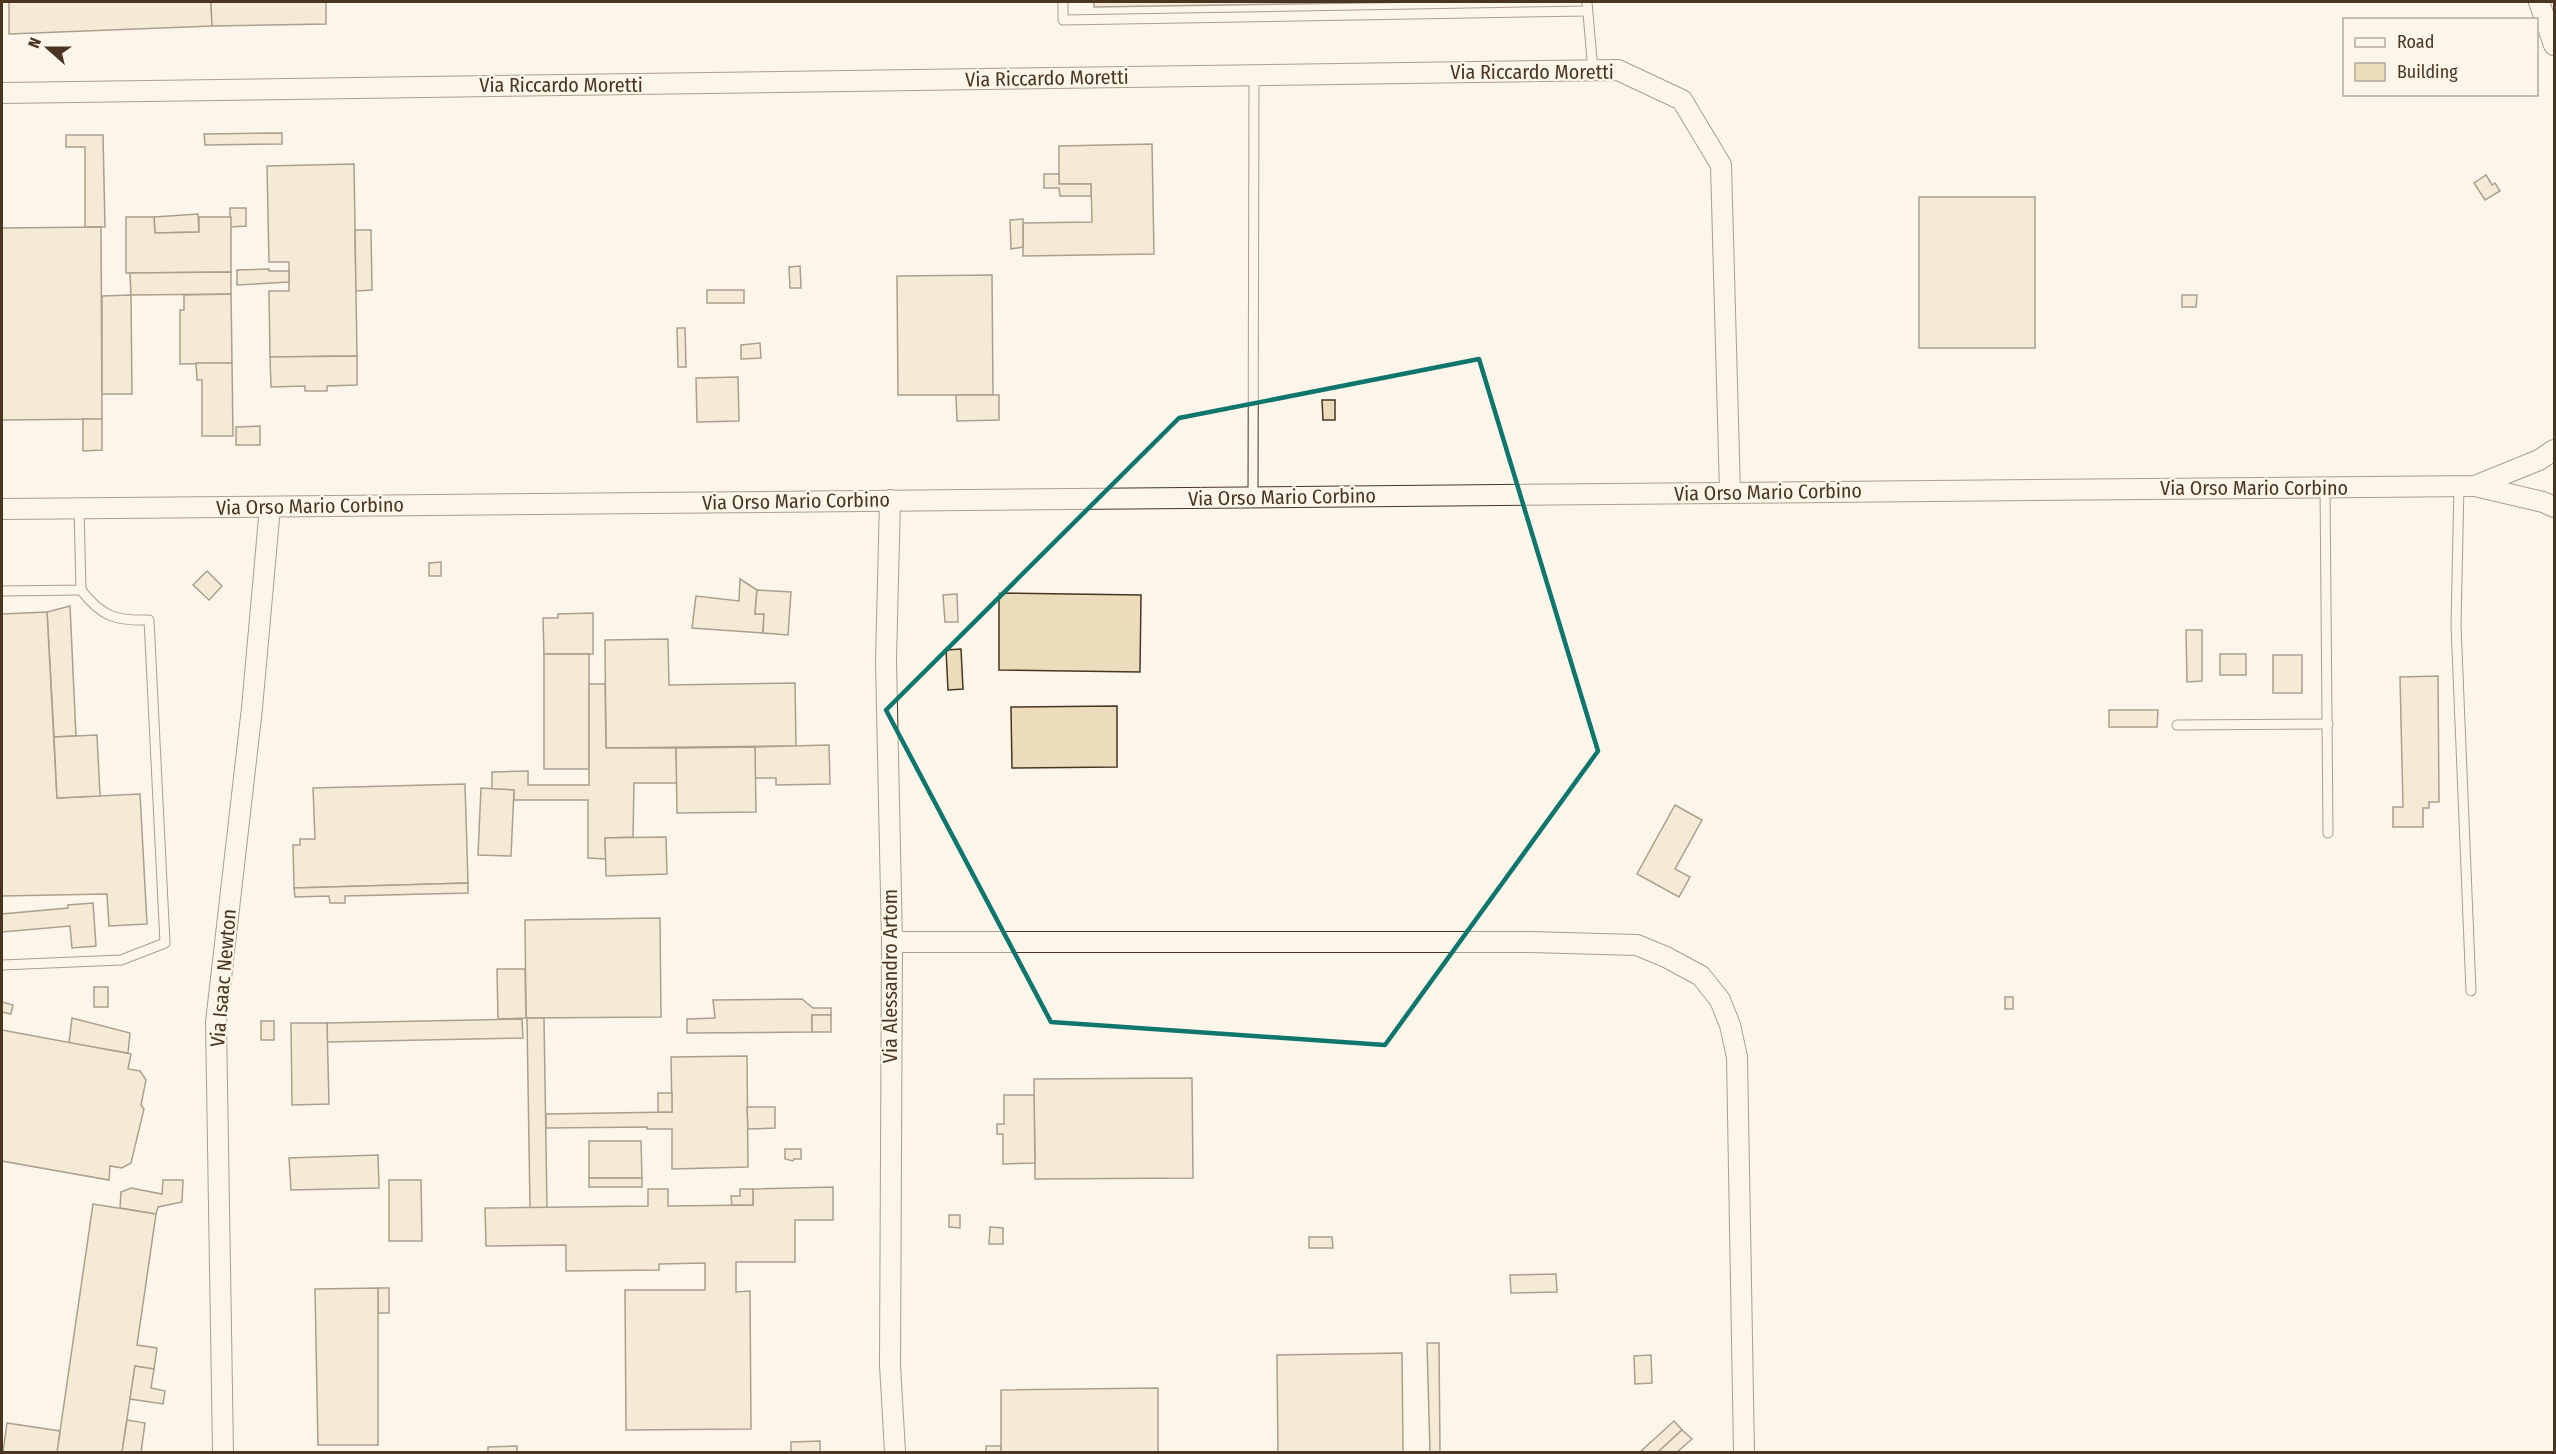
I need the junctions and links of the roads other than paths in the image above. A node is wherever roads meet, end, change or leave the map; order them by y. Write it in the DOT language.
graph roads {
  1 [pos="1063,2"];
  2 [pos="2539,2"];
  3 [pos="1587,6"];
  4 [pos="2554,45"];
  5 [pos="1593,70"];
  6 [pos="1254,74"];
  7 [pos="2,93"];
  8 [pos="2554,450"];
  9 [pos="2467,486"];
  10 [pos="2325,488"];
  11 [pos="1730,492"];
  12 [pos="1253,497"];
  13 [pos="890,500"];
  14 [pos="270,507"];
  15 [pos="2554,507"];
  16 [pos="79,508"];
  17 [pos="2,509"];
  18 [pos="81,590"];
  19 [pos="2,591"];
  20 [pos="2328,724"];
  21 [pos="2177,725"];
  22 [pos="2328,833"];
  23 [pos="892,942"];
  24 [pos="2,965"];
  25 [pos="2471,991"];
  26 [pos="223,1452"];
  27 [pos="895,1452"];
  28 [pos="1744,1452"];
  1 -- 3 [label="lane"];
  2 -- 4 [label="street"];
  3 -- 5 [label="lane"];
  5 -- 6 [label="street, Via Riccardo Moretti"];
  5 -- 11 [label="street, Via Riccardo Moretti"];
  6 -- 7 [label="street, Via Riccardo Moretti"];
  6 -- 12 [label="lane"];
  8 -- 9 [label="street, Via Orso Mario Corbino"];
  9 -- 10 [label="street, Via Orso Mario Corbino"];
  9 -- 15 [label="street"];
  9 -- 25 [label="lane"];
  10 -- 11 [label="street, Via Orso Mario Corbino"];
  10 -- 20 [label="lane"];
  11 -- 12 [label="street, Via Orso Mario Corbino"];
  12 -- 13 [label="street, Via Orso Mario Corbino"];
  13 -- 14 [label="street, Via Orso Mario Corbino"];
  13 -- 23 [label="street, Via Alessandro Artom"];
  14 -- 16 [label="street, Via Orso Mario Corbino"];
  14 -- 26 [label="street, Via Isaac Newton"];
  16 -- 17 [label="street, Via Orso Mario Corbino"];
  16 -- 18 [label="lane"];
  18 -- 19 [label="lane"];
  18 -- 24 [label="lane"];
  20 -- 21 [label="lane"];
  20 -- 22 [label="lane"];
  23 -- 27 [label="street, Via Alessandro Artom"];
  23 -- 28 [label="street"];
}
